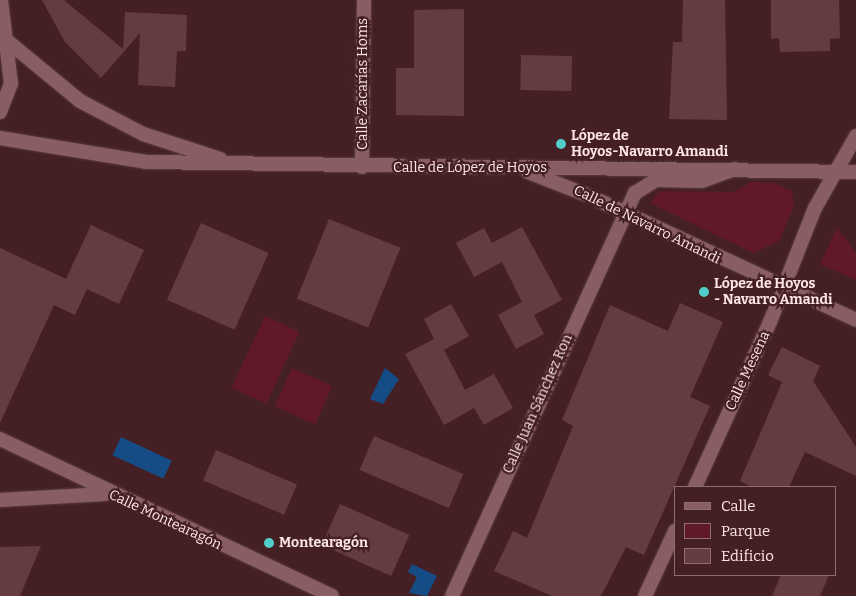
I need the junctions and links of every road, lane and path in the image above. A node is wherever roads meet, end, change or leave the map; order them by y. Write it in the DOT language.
graph roads {
  1 [pos="1,0"];
  2 [pos="364,0"];
  3 [pos="2,37"];
  4 [pos="0,112"];
  5 [pos="856,136"];
  6 [pos="0,138"];
  7 [pos="234,164"];
  8 [pos="362,167"];
  9 [pos="736,169"];
  10 [pos="520,170"];
  11 [pos="833,171"];
  12 [pos="856,172"];
  13 [pos="625,213"];
  14 [pos="782,288"];
  15 [pos="856,320"];
  16 [pos="0,439"];
  17 [pos="695,486"];
  18 [pos="108,494"];
  19 [pos="0,500"];
  20 [pos="674,533"];
  21 [pos="332,596"];
  22 [pos="452,596"];
  23 [pos="645,596"];
  1 -- 3 [label="street"];
  2 -- 8 [label="street, Calle Zacarías Homs"];
  3 -- 4 [label="street"];
  3 -- 7 [label="street, Calle de López de Hoyos"];
  5 -- 11 [label="street, Calle Mesena"];
  6 -- 7 [label="street, Calle de López de Hoyos"];
  7 -- 8 [label="street, Calle de López de Hoyos"];
  8 -- 10 [label="street, Calle de López de Hoyos"];
  9 -- 10 [label="street, Calle de López de Hoyos"];
  9 -- 11 [label="street, Calle de López de Hoyos"];
  9 -- 13 [label="street, Calle de López de Hoyos"];
  10 -- 13 [label="street, Calle de Navarro Amandi"];
  11 -- 12 [label="street, Calle de López de Hoyos"];
  11 -- 14 [label="street, Calle Mesena"];
  13 -- 14 [label="street, Calle de Navarro Amandi"];
  13 -- 22 [label="street, Calle Juan Sánchez Ron"];
  14 -- 15 [label="street, Calle de Navarro Amandi"];
  14 -- 17 [label="street, Calle Mesena"];
  16 -- 18 [label="street, Calle Montearagón"];
  18 -- 19 [label="street"];
  18 -- 21 [label="street, Calle Montearagón"];
  20 -- 23 [label="street"];
}
